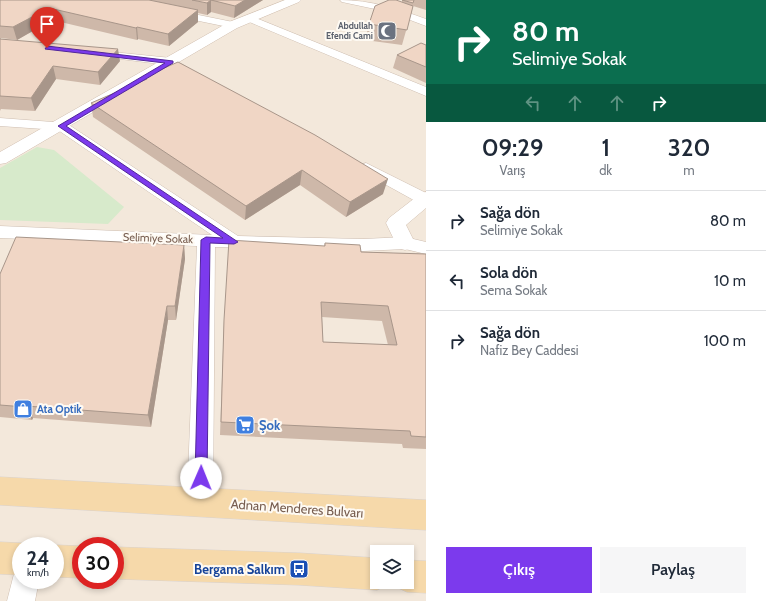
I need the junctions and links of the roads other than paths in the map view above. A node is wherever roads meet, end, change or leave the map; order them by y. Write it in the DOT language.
graph roads {
  1 [pos="295,0"];
  2 [pos="345,0"];
  3 [pos="167,11"];
  4 [pos="252,19"];
  5 [pos="426,23"];
  6 [pos="233,26"];
  7 [pos="78,51"];
  8 [pos="171,62"];
  9 [pos="198,77"];
  10 [pos="426,92"];
  11 [pos="0,122"];
  12 [pos="61,126"];
  13 [pos="0,159"];
  14 [pos="356,162"];
  15 [pos="425,199"];
  16 [pos="0,232"];
  17 [pos="206,240"];
  18 [pos="234,242"];
  19 [pos="404,243"];
  20 [pos="426,248"];
  21 [pos="0,492"];
  22 [pos="200,501"];
  23 [pos="426,516"];
  24 [pos="0,558"];
  25 [pos="12,559"];
  26 [pos="124,563"];
  27 [pos="370,574"];
  28 [pos="414,576"];
  29 [pos="426,577"];
  30 [pos="24,589"];
  31 [pos="21,601"];
  1 -- 4 [label="street"];
  2 -- 5 [label="street"];
  3 -- 6 [label="street"];
  4 -- 6 [label="street"];
  4 -- 10 [label="street"];
  6 -- 8 [label="street"];
  7 -- 8 [label="street"];
  8 -- 9 [label="street"];
  8 -- 12 [label="street"];
  11 -- 12 [label="street"];
  12 -- 13 [label="street"];
  12 -- 18 [label="street"];
  14 -- 15 [label="street"];
  15 -- 19 [label="street"];
  16 -- 17 [label="street, Selimiye Sokak"];
  17 -- 18 [label="street, Selimiye Sokak"];
  17 -- 22 [label="street"];
  18 -- 19 [label="street, Selimiye Sokak"];
  19 -- 20 [label="street, Selimiye Sokak"];
  21 -- 22 [label="main road, Adnan Menderes Bulvarı"];
  22 -- 23 [label="main road, Adnan Menderes Bulvarı"];
  24 -- 25 [label="main road"];
  26 -- 27 [label="main road"];
  28 -- 29 [label="main road"];
  30 -- 31 [label="street"];
}
